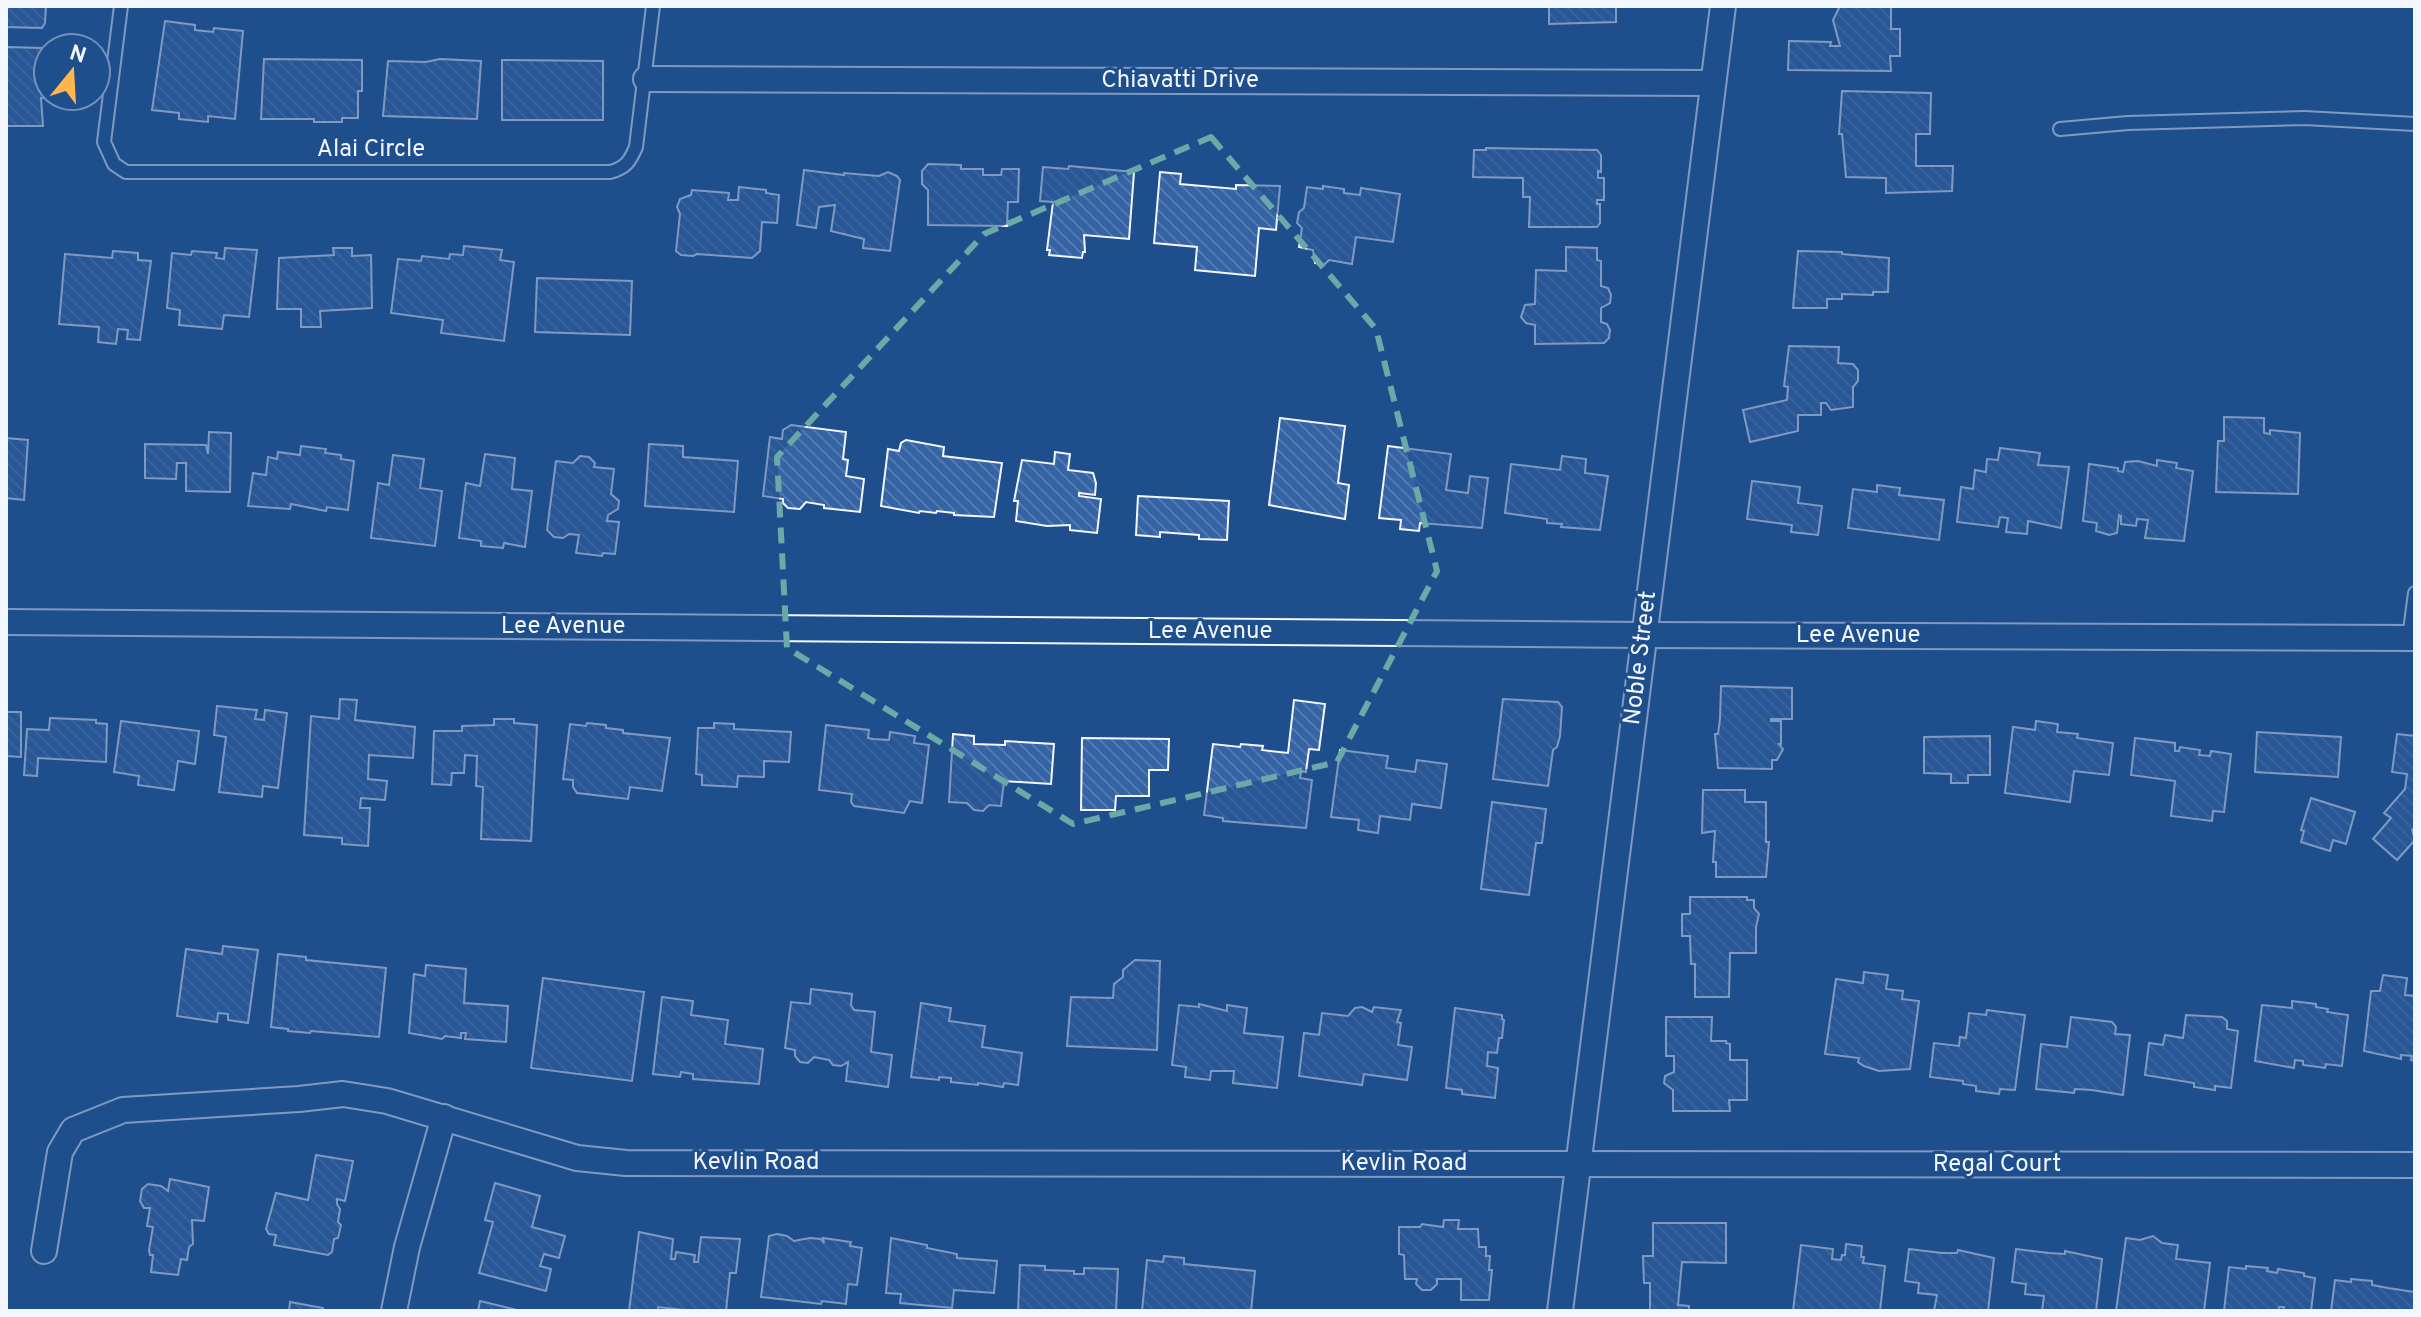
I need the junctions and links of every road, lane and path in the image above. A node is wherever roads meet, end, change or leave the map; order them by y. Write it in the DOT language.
graph roads {
  1 [pos="121,6"];
  2 [pos="653,6"];
  3 [pos="1723,6"];
  4 [pos="646,79"];
  5 [pos="1713,83"];
  6 [pos="2415,124"];
  7 [pos="2060,129"];
  8 [pos="2415,593"];
  9 [pos="6,622"];
  10 [pos="1644,635"];
  11 [pos="2412,638"];
  12 [pos="444,1117"];
  13 [pos="1579,1165"];
  14 [pos="2415,1165"];
  15 [pos="44,1251"];
  16 [pos="394,1311"];
  17 [pos="1560,1311"];
  1 -- 4 [label="lane, Alai Circle"];
  2 -- 4 [label="lane, Alai Circle"];
  3 -- 5 [label="street, Noble Street"];
  4 -- 5 [label="street, Chiavatti Drive"];
  5 -- 10 [label="street, Noble Street"];
  6 -- 7 [label="lane"];
  8 -- 11 [label="lane"];
  9 -- 10 [label="street, Lee Avenue"];
  10 -- 11 [label="street, Lee Avenue"];
  10 -- 13 [label="street, Noble Street"];
  12 -- 13 [label="street, Kevlin Road"];
  12 -- 15 [label="street, Kevlin Road"];
  12 -- 16 [label="street"];
  13 -- 14 [label="street, Regal Court"];
  13 -- 17 [label="street, Noble Street"];
}
